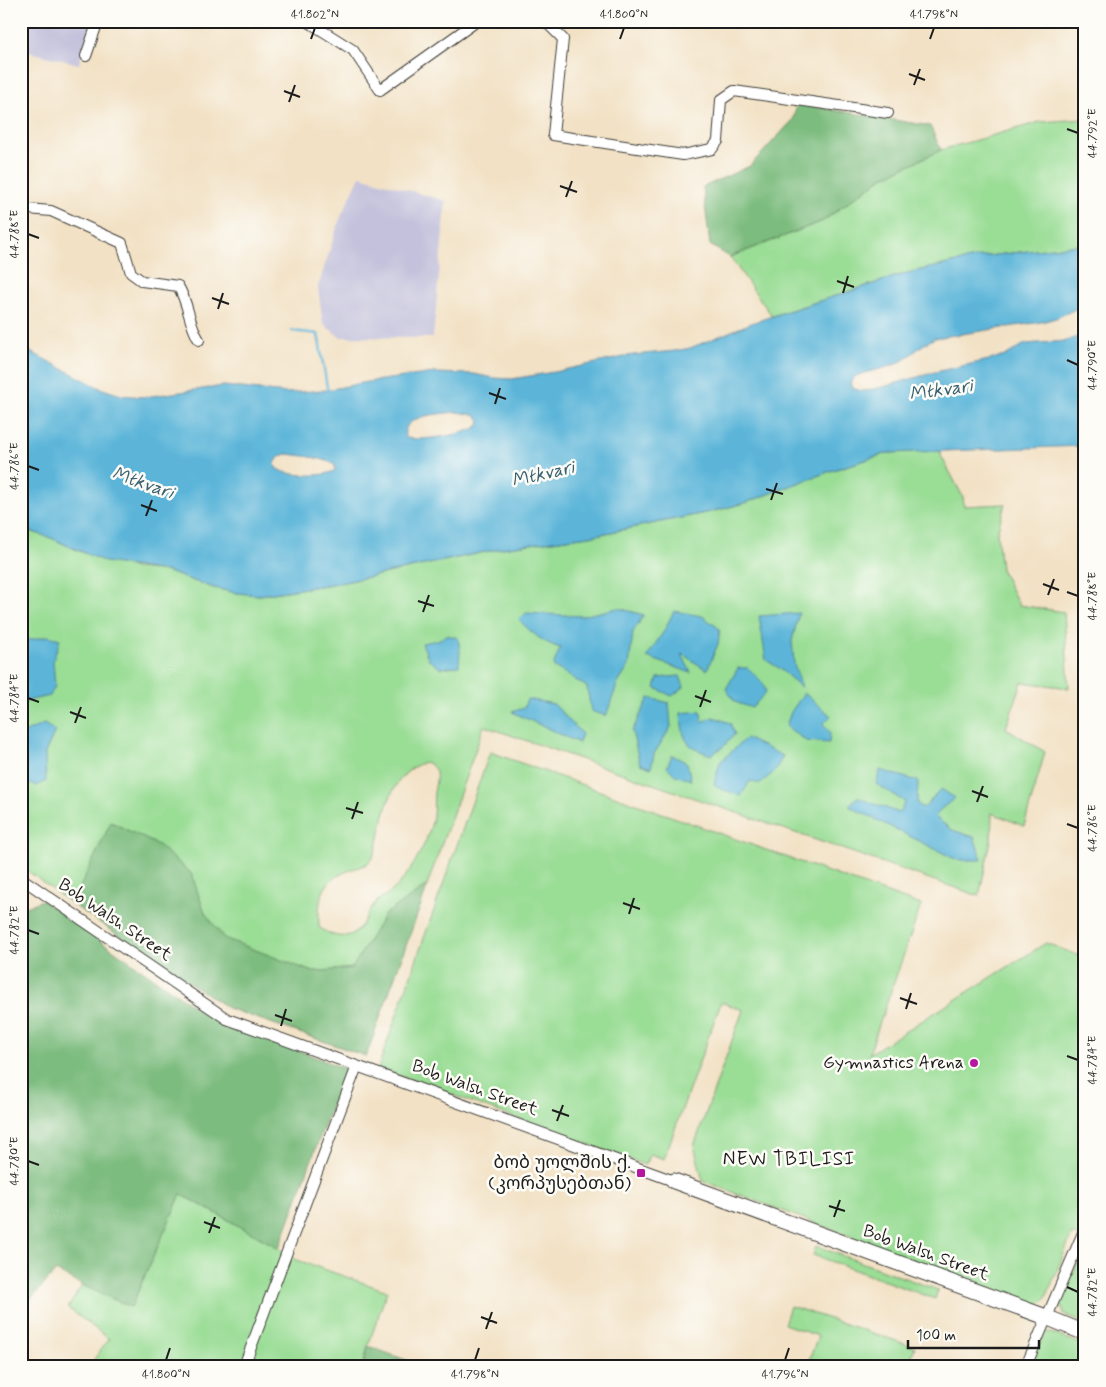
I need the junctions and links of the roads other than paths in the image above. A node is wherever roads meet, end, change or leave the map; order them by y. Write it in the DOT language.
graph roads {
  1 [pos="98,21"];
  2 [pos="307,21"];
  3 [pos="478,21"];
  4 [pos="545,21"];
  5 [pos="86,56"];
  6 [pos="888,113"];
  7 [pos="21,210"];
  8 [pos="199,340"];
  9 [pos="21,878"];
  10 [pos="357,1066"];
  11 [pos="674,1181"];
  12 [pos="1085,1228"];
  13 [pos="1046,1317"];
  14 [pos="1085,1333"];
  15 [pos="244,1366"];
  16 [pos="1026,1366"];
  1 -- 5 [label="street"];
  2 -- 3 [label="street"];
  4 -- 6 [label="street"];
  7 -- 8 [label="street"];
  9 -- 10 [label="street, Bob Walsh Street"];
  10 -- 11 [label="street, Bob Walsh Street"];
  10 -- 15 [label="street"];
  11 -- 13 [label="street, Bob Walsh Street"];
  12 -- 13 [label="street"];
  13 -- 14 [label="street, Bob Walsh Street"];
  13 -- 16 [label="street"];
}
